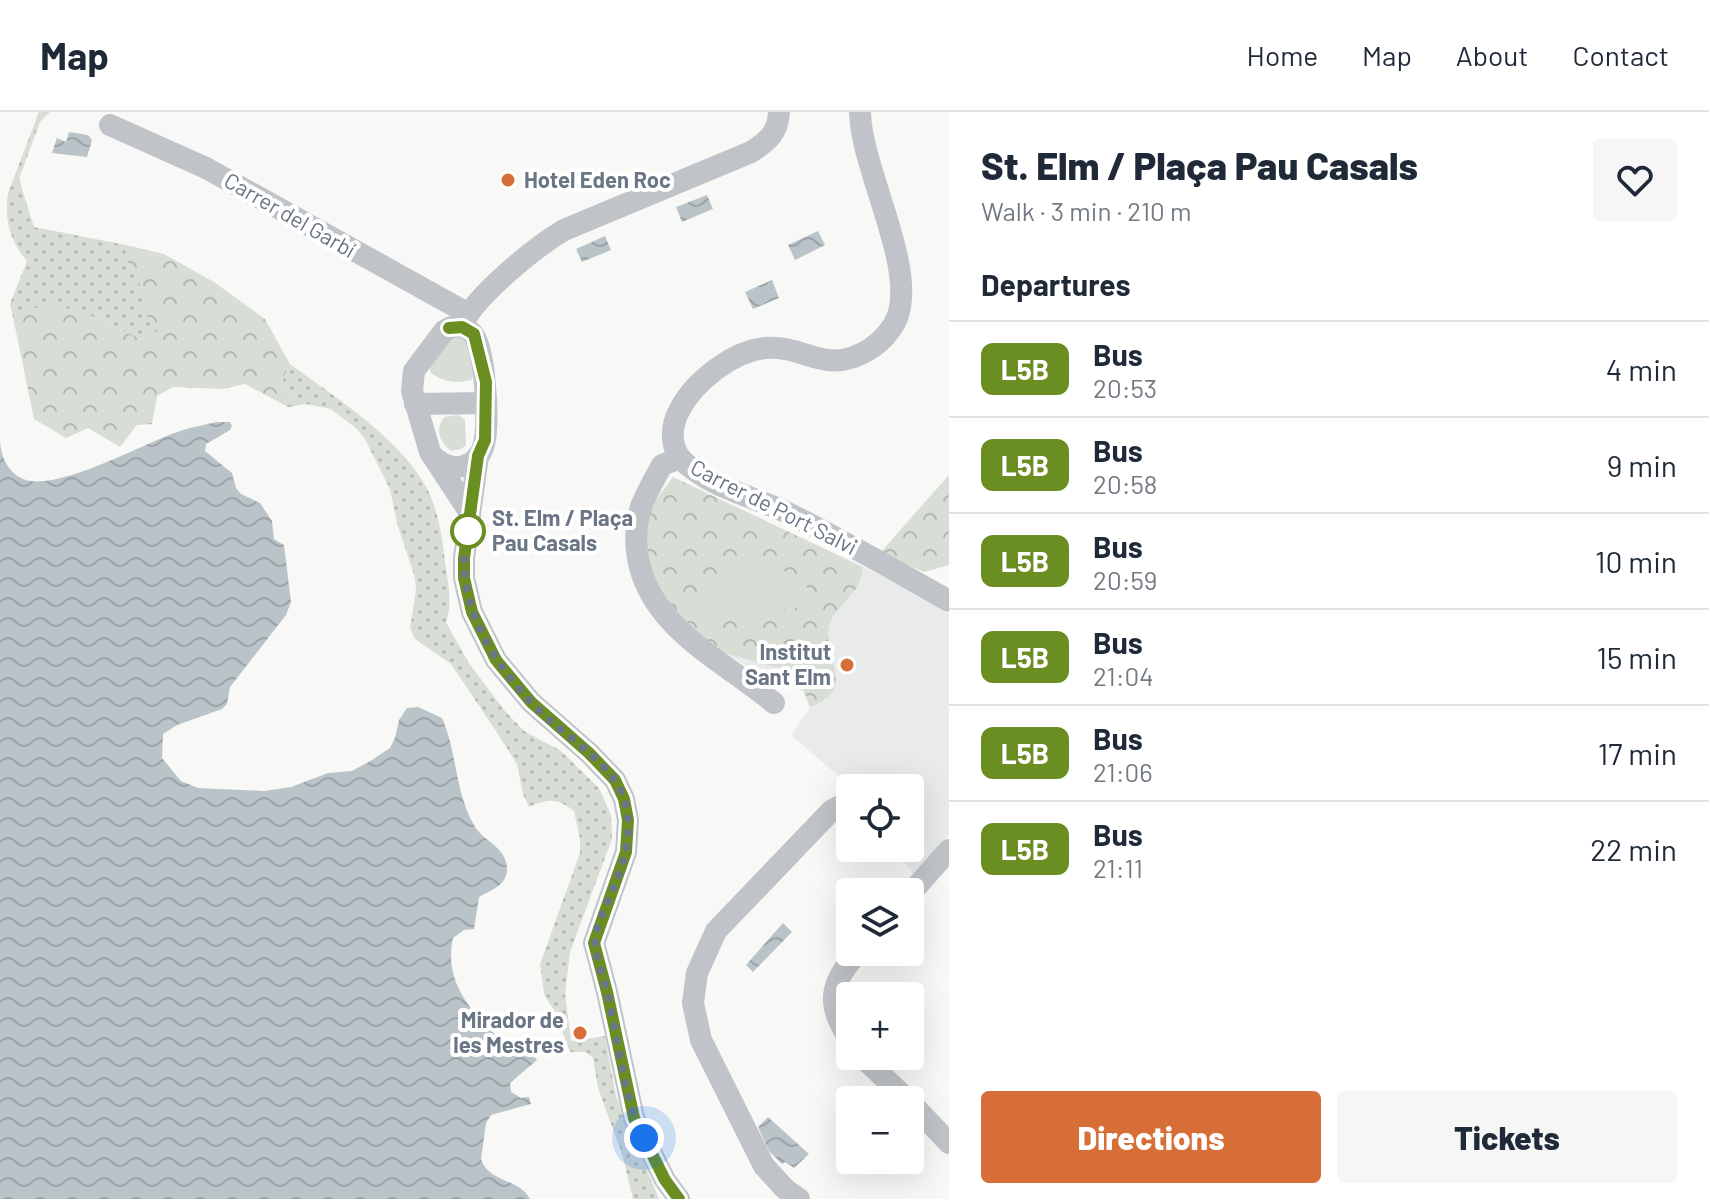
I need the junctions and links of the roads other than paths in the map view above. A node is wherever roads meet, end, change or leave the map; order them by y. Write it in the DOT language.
graph roads {
  1 [pos="779,112"];
  2 [pos="860,112"];
  3 [pos="110,125"];
  4 [pos="464,320"];
  5 [pos="486,403"];
  6 [pos="415,404"];
  7 [pos="478,456"];
  8 [pos="435,458"];
  9 [pos="680,458"];
  10 [pos="470,513"];
  11 [pos="949,601"];
  12 [pos="774,703"];
  13 [pos="836,808"];
  14 [pos="949,850"];
  15 [pos="924,878"];
  16 [pos="836,985"];
  17 [pos="836,1018"];
  18 [pos="876,1070"];
  19 [pos="893,1086"];
  20 [pos="924,1117"];
  21 [pos="949,1143"];
  22 [pos="679,1199"];
  23 [pos="799,1199"];
  1 -- 4 [label="street"];
  2 -- 9 [label="street, Carrer de Port Salvi"];
  3 -- 4 [label="street, Carrer del Garbí"];
  4 -- 5 [label="street"];
  4 -- 6 [label="street"];
  5 -- 6 [label="street"];
  5 -- 7 [label="street"];
  6 -- 8 [label="street"];
  7 -- 8 [label="street"];
  7 -- 10 [label="street"];
  8 -- 10 [label="street"];
  9 -- 11 [label="street, Carrer de Port Salvi"];
  9 -- 12 [label="street"];
  10 -- 22 [label="street"];
  13 -- 23 [label="street"];
  14 -- 15 [label="street"];
  16 -- 17 [label="street"];
  18 -- 19 [label="street"];
  20 -- 21 [label="street"];
}
